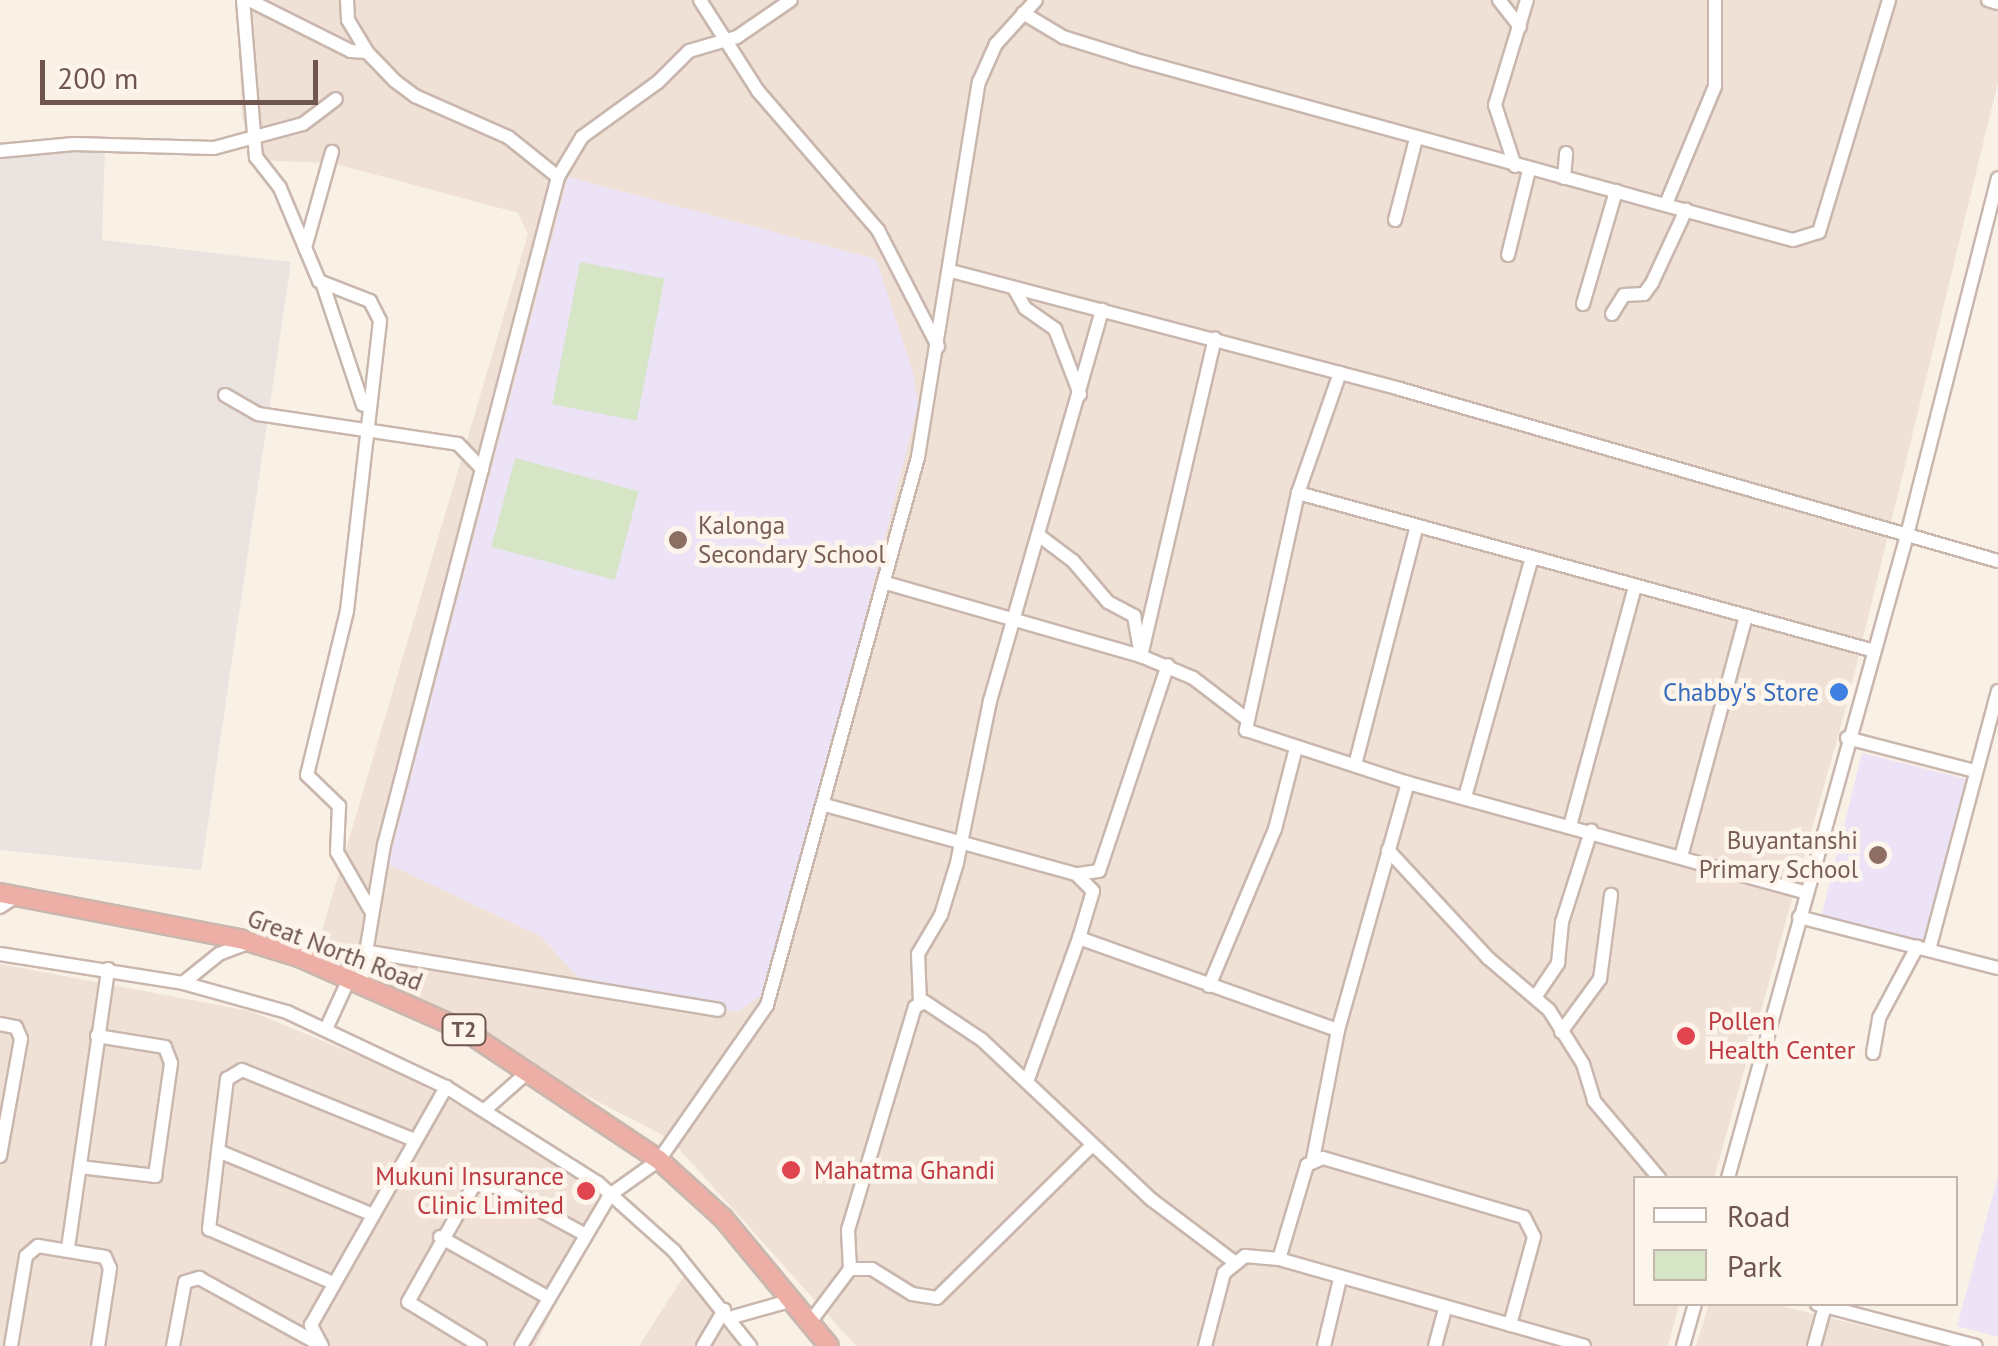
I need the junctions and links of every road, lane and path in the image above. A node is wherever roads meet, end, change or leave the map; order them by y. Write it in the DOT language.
graph roads {
  1 [pos="246,0"];
  2 [pos="347,0"];
  3 [pos="700,0"];
  4 [pos="792,0"];
  5 [pos="1036,0"];
  6 [pos="1499,0"];
  7 [pos="1527,0"];
  8 [pos="1715,0"];
  9 [pos="1889,0"];
  10 [pos="1988,0"];
  11 [pos="1998,3"];
  12 [pos="1023,13"];
  13 [pos="1520,27"];
  14 [pos="724,40"];
  15 [pos="367,52"];
  16 [pos="336,98"];
  17 [pos="252,138"];
  18 [pos="1416,139"];
  19 [pos="0,151"];
  20 [pos="332,152"];
  21 [pos="1566,152"];
  22 [pos="1522,168"];
  23 [pos="558,177"];
  24 [pos="1564,178"];
  25 [pos="1998,178"];
  26 [pos="1616,191"];
  27 [pos="1666,204"];
  28 [pos="1686,210"];
  29 [pos="1395,220"];
  30 [pos="304,251"];
  31 [pos="1508,255"];
  32 [pos="951,271"];
  33 [pos="323,284"];
  34 [pos="1014,288"];
  35 [pos="1584,304"];
  36 [pos="1102,310"];
  37 [pos="1612,314"];
  38 [pos="1215,340"];
  39 [pos="938,346"];
  40 [pos="1340,373"];
  41 [pos="1080,394"];
  42 [pos="225,395"];
  43 [pos="366,413"];
  44 [pos="364,429"];
  45 [pos="482,468"];
  46 [pos="1298,493"];
  47 [pos="1417,526"];
  48 [pos="1907,535"];
  49 [pos="1041,538"];
  50 [pos="1532,557"];
  51 [pos="1998,561"];
  52 [pos="886,583"];
  53 [pos="1635,586"];
  54 [pos="1746,616"];
  55 [pos="1017,621"];
  56 [pos="1871,650"];
  57 [pos="1141,656"];
  58 [pos="1168,665"];
  59 [pos="1998,691"];
  60 [pos="1244,717"];
  61 [pos="1847,738"];
  62 [pos="1296,748"];
  63 [pos="1355,766"];
  64 [pos="1974,771"];
  65 [pos="1408,783"];
  66 [pos="1465,797"];
  67 [pos="825,805"];
  68 [pos="1570,826"];
  69 [pos="1591,831"];
  70 [pos="958,840"];
  71 [pos="1388,850"];
  72 [pos="1681,857"];
  73 [pos="1097,873"];
  74 [pos="1076,874"];
  75 [pos="1093,891"];
  76 [pos="1806,893"];
  77 [pos="9,894"];
  78 [pos="1611,895"];
  79 [pos="0,907"];
  80 [pos="371,911"];
  81 [pos="1799,917"];
  82 [pos="1079,938"];
  83 [pos="249,942"];
  84 [pos="1923,949"];
  85 [pos="363,951"];
  86 [pos="0,954"];
  87 [pos="108,968"];
  88 [pos="1998,968"];
  89 [pos="355,981"];
  90 [pos="183,983"];
  91 [pos="1209,986"];
  92 [pos="1536,996"];
  93 [pos="920,1002"];
  94 [pos="718,1010"];
  95 [pos="0,1024"];
  96 [pos="326,1029"];
  97 [pos="1338,1030"];
  98 [pos="1561,1032"];
  99 [pos="97,1036"];
  100 [pos="1873,1053"];
  101 [pos="530,1070"];
  102 [pos="1028,1079"];
  103 [pos="446,1087"];
  104 [pos="487,1108"];
  105 [pos="412,1139"];
  106 [pos="1092,1146"];
  107 [pos="218,1151"];
  108 [pos="0,1156"];
  109 [pos="1313,1159"];
  110 [pos="659,1160"];
  111 [pos="80,1166"];
  112 [pos="1656,1176"];
  113 [pos="1729,1176"];
  114 [pos="610,1195"];
  115 [pos="371,1214"];
  116 [pos="584,1234"];
  117 [pos="440,1237"];
  118 [pos="68,1248"];
  119 [pos="1279,1259"];
  120 [pos="1233,1261"];
  121 [pos="850,1269"];
  122 [pos="1340,1278"];
  123 [pos="333,1283"];
  124 [pos="549,1298"];
  125 [pos="794,1300"];
  126 [pos="1694,1306"];
  127 [pos="1821,1306"];
  128 [pos="1828,1306"];
  129 [pos="1445,1308"];
  130 [pos="727,1314"];
  131 [pos="810,1321"];
  132 [pos="1510,1325"];
  133 [pos="1553,1342"];
  134 [pos="319,1344"];
  135 [pos="11,1346"];
  136 [pos="98,1346"];
  137 [pos="173,1346"];
  138 [pos="480,1346"];
  139 [pos="521,1346"];
  140 [pos="702,1346"];
  141 [pos="750,1346"];
  142 [pos="829,1346"];
  143 [pos="1205,1346"];
  144 [pos="1324,1346"];
  145 [pos="1435,1346"];
  146 [pos="1584,1346"];
  147 [pos="1683,1346"];
  148 [pos="1814,1346"];
  149 [pos="1976,1346"];
  1 -- 15 [label="street"];
  1 -- 17 [label="street"];
  2 -- 15 [label="street"];
  3 -- 14 [label="street"];
  4 -- 14 [label="street"];
  5 -- 12 [label="street"];
  6 -- 13 [label="street"];
  7 -- 13 [label="street"];
  8 -- 27 [label="street"];
  9 -- 28 [label="street"];
  10 -- 11 [label="street"];
  12 -- 18 [label="street"];
  12 -- 32 [label="street"];
  13 -- 22 [label="street"];
  14 -- 23 [label="street"];
  14 -- 39 [label="street"];
  15 -- 23 [label="street"];
  16 -- 17 [label="street"];
  17 -- 19 [label="street"];
  17 -- 30 [label="street"];
  18 -- 22 [label="street"];
  18 -- 29 [label="street"];
  20 -- 30 [label="street"];
  21 -- 24 [label="street"];
  22 -- 24 [label="street"];
  22 -- 31 [label="street"];
  23 -- 45 [label="street"];
  24 -- 26 [label="street"];
  25 -- 48 [label="street"];
  26 -- 27 [label="street"];
  26 -- 35 [label="street"];
  27 -- 28 [label="street"];
  28 -- 37 [label="street"];
  30 -- 33 [label="street"];
  32 -- 34 [label="street"];
  32 -- 39 [label="street"];
  33 -- 43 [label="street"];
  33 -- 43 [label="street"];
  34 -- 36 [label="street"];
  34 -- 41 [label="street"];
  36 -- 38 [label="street"];
  36 -- 41 [label="street"];
  38 -- 40 [label="street"];
  38 -- 57 [label="street"];
  39 -- 52 [label="street"];
  40 -- 46 [label="street"];
  40 -- 48 [label="street"];
  41 -- 49 [label="street"];
  42 -- 44 [label="street"];
  43 -- 44 [label="street"];
  44 -- 45 [label="street"];
  44 -- 80 [label="street"];
  45 -- 80 [label="street"];
  46 -- 47 [label="street"];
  46 -- 60 [label="street"];
  47 -- 50 [label="street"];
  47 -- 63 [label="street"];
  48 -- 51 [label="street"];
  48 -- 56 [label="street"];
  49 -- 55 [label="street"];
  49 -- 57 [label="street"];
  50 -- 53 [label="street"];
  50 -- 66 [label="street"];
  52 -- 55 [label="street"];
  52 -- 67 [label="street"];
  53 -- 54 [label="street"];
  53 -- 68 [label="street"];
  54 -- 56 [label="street"];
  54 -- 72 [label="street"];
  55 -- 57 [label="street"];
  55 -- 70 [label="street"];
  56 -- 61 [label="street"];
  57 -- 58 [label="street"];
  58 -- 60 [label="street"];
  58 -- 73 [label="street"];
  59 -- 64 [label="street"];
  60 -- 62 [label="street"];
  61 -- 64 [label="street"];
  61 -- 76 [label="street"];
  62 -- 63 [label="street"];
  62 -- 91 [label="street"];
  63 -- 65 [label="street"];
  64 -- 84 [label="street"];
  65 -- 66 [label="street"];
  65 -- 71 [label="street"];
  66 -- 68 [label="street"];
  67 -- 70 [label="street"];
  67 -- 110 [label="street"];
  68 -- 69 [label="street"];
  69 -- 72 [label="street"];
  69 -- 92 [label="street"];
  70 -- 74 [label="street"];
  70 -- 93 [label="street"];
  71 -- 92 [label="street"];
  71 -- 97 [label="street"];
  72 -- 76 [label="street"];
  73 -- 74 [label="street"];
  73 -- 75 [label="street"];
  74 -- 75 [label="street"];
  75 -- 82 [label="street"];
  76 -- 81 [label="street"];
  77 -- 79 [label="street"];
  77 -- 83 [label="highway, Great North Road / T2"];
  78 -- 98 [label="street"];
  80 -- 85 [label="street"];
  81 -- 84 [label="street"];
  81 -- 113 [label="street"];
  82 -- 91 [label="street"];
  82 -- 102 [label="street"];
  83 -- 89 [label="highway, Great North Road / T2"];
  83 -- 90 [label="street"];
  84 -- 88 [label="street"];
  84 -- 100 [label="street"];
  85 -- 89 [label="street"];
  85 -- 94 [label="street"];
  86 -- 87 [label="street"];
  87 -- 90 [label="street"];
  87 -- 99 [label="street"];
  89 -- 96 [label="street"];
  89 -- 101 [label="highway, Great North Road / T2"];
  90 -- 96 [label="street"];
  91 -- 97 [label="street"];
  92 -- 98 [label="street"];
  93 -- 102 [label="street"];
  93 -- 121 [label="street"];
  95 -- 108 [label="street"];
  96 -- 103 [label="street"];
  97 -- 109 [label="street"];
  98 -- 112 [label="street"];
  99 -- 111 [label="street"];
  99 -- 111 [label="street"];
  101 -- 104 [label="street"];
  101 -- 110 [label="highway, Great North Road / T2"];
  102 -- 106 [label="street"];
  103 -- 104 [label="street"];
  103 -- 105 [label="street"];
  104 -- 114 [label="street"];
  105 -- 107 [label="street"];
  105 -- 115 [label="street"];
  106 -- 120 [label="street"];
  106 -- 121 [label="street"];
  107 -- 115 [label="street"];
  107 -- 123 [label="street"];
  109 -- 119 [label="street"];
  109 -- 132 [label="street"];
  110 -- 114 [label="street"];
  110 -- 125 [label="highway, Great North Road / T2"];
  111 -- 118 [label="street"];
  114 -- 116 [label="street"];
  114 -- 130 [label="street"];
  115 -- 123 [label="street"];
  116 -- 117 [label="street"];
  116 -- 124 [label="street"];
  117 -- 124 [label="street"];
  117 -- 138 [label="street"];
  118 -- 135 [label="street"];
  118 -- 136 [label="street"];
  119 -- 120 [label="street"];
  119 -- 122 [label="street"];
  120 -- 143 [label="street"];
  121 -- 131 [label="street"];
  122 -- 129 [label="street"];
  122 -- 144 [label="street"];
  123 -- 134 [label="street"];
  124 -- 139 [label="street"];
  125 -- 130 [label="street"];
  125 -- 131 [label="highway, Great North Road / T2"];
  126 -- 147 [label="street"];
  127 -- 148 [label="street"];
  128 -- 149 [label="street"];
  129 -- 132 [label="street"];
  129 -- 145 [label="street"];
  130 -- 140 [label="street"];
  130 -- 141 [label="street"];
  131 -- 142 [label="highway, Great North Road / T2"];
  132 -- 133 [label="street"];
  133 -- 146 [label="street"];
  134 -- 137 [label="street"];
}
